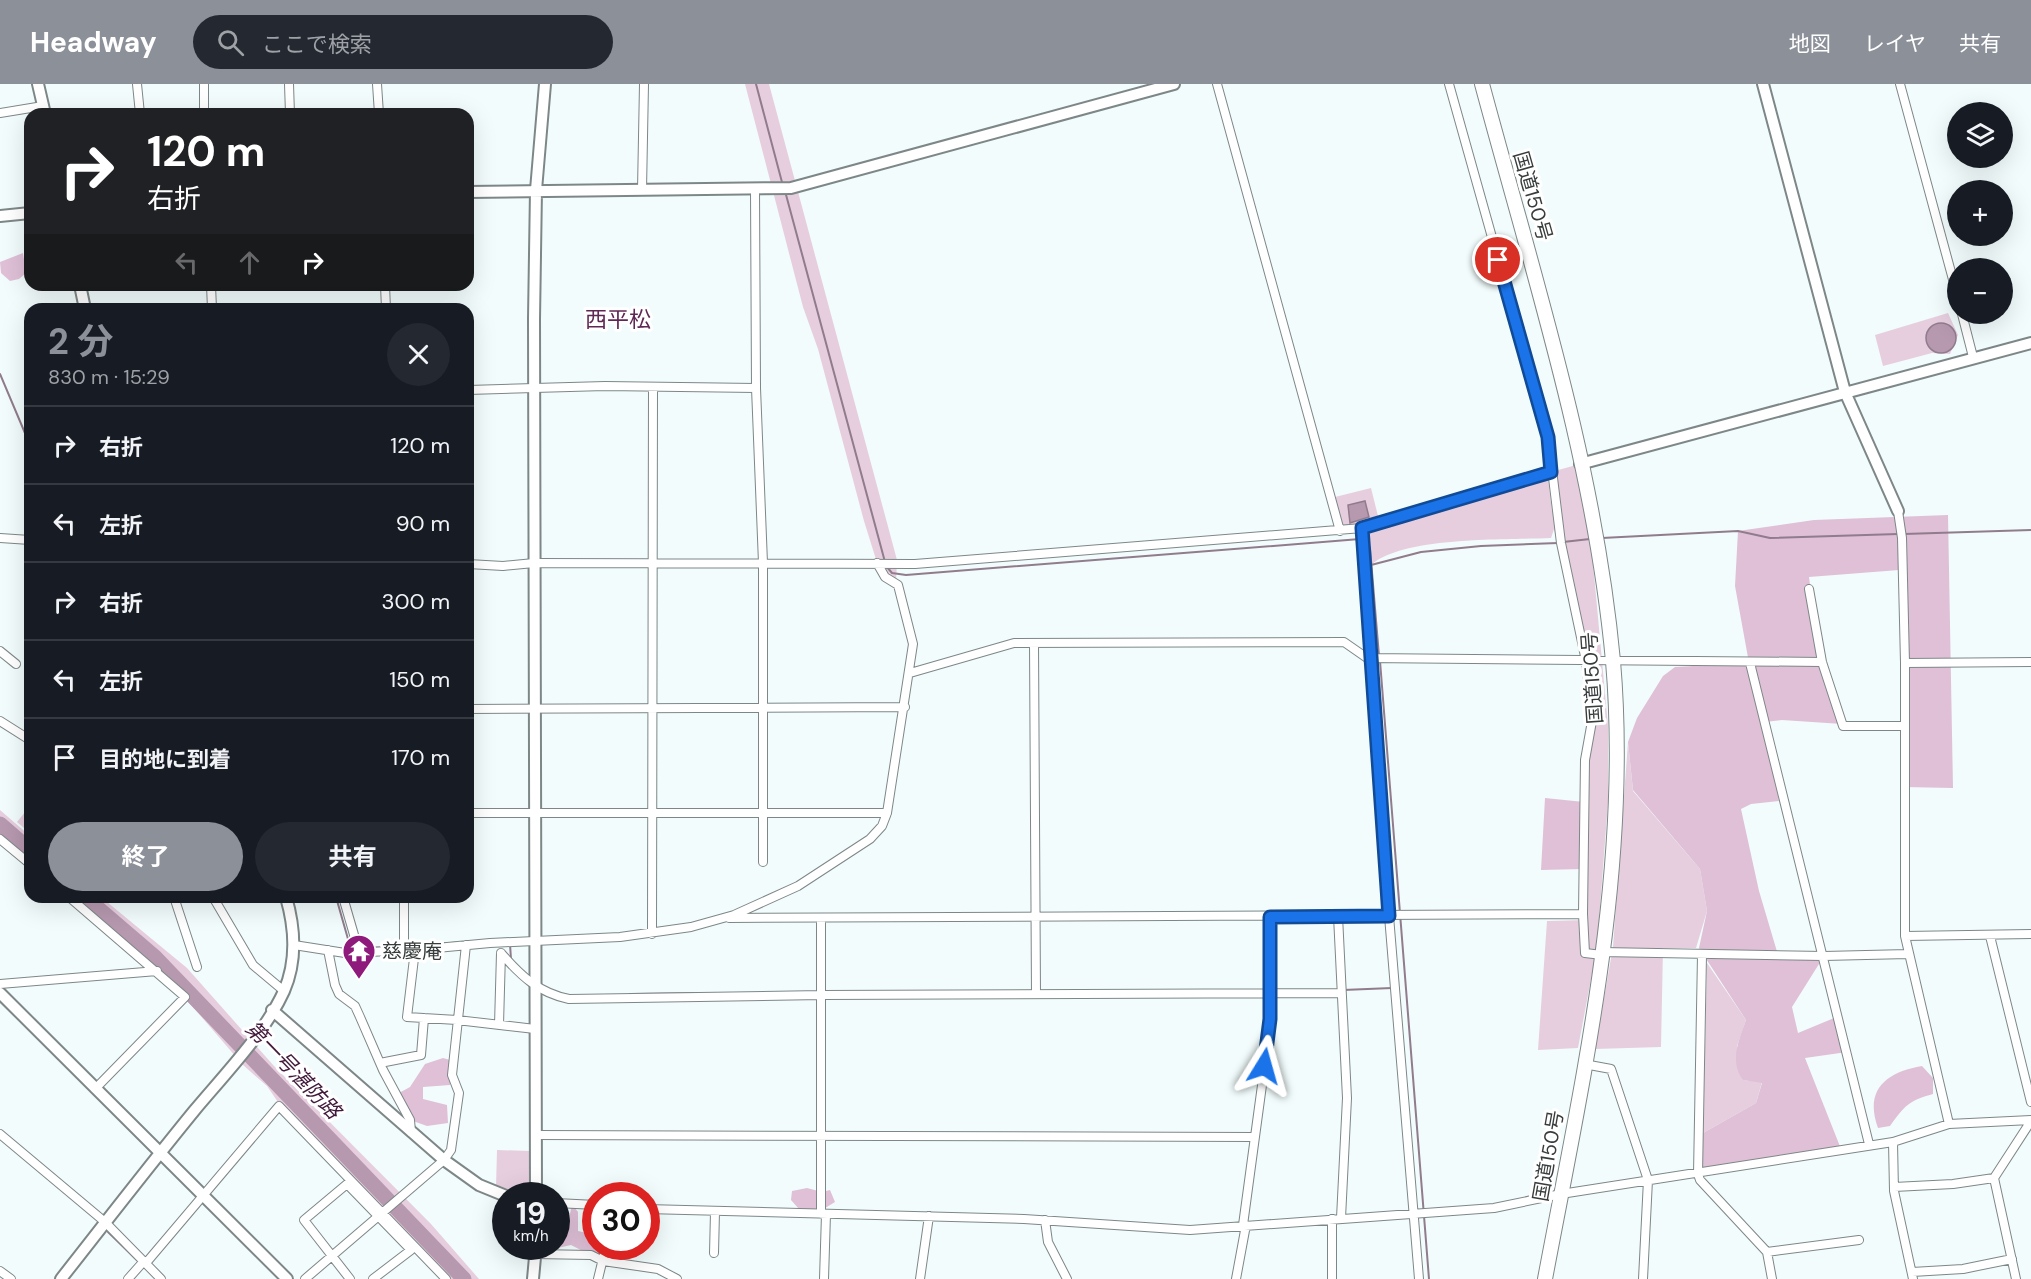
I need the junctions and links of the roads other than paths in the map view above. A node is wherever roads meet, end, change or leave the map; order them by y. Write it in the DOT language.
graph roads {
  1 [pos="38,84"];
  2 [pos="138,84"];
  3 [pos="204,84"];
  4 [pos="289,84"];
  5 [pos="377,84"];
  6 [pos="545,84"];
  7 [pos="644,84"];
  8 [pos="1174,84"];
  9 [pos="1218,84"];
  10 [pos="1449,84"];
  11 [pos="1482,84"];
  12 [pos="1763,84"];
  13 [pos="1900,84"];
  14 [pos="44,108"];
  15 [pos="140,108"];
  16 [pos="204,108"];
  17 [pos="290,108"];
  18 [pos="379,108"];
  19 [pos="24,111"];
  20 [pos="0,113"];
  21 [pos="755,189"];
  22 [pos="537,190"];
  23 [pos="642,190"];
  24 [pos="474,192"];
  25 [pos="24,214"];
  26 [pos="0,216"];
  27 [pos="1947,258"];
  28 [pos="1965,324"];
  29 [pos="2031,342"];
  30 [pos="1973,357"];
  31 [pos="653,387"];
  32 [pos="534,388"];
  33 [pos="756,388"];
  34 [pos="474,390"];
  35 [pos="1845,392"];
  36 [pos="1580,464"];
  37 [pos="1551,472"];
  38 [pos="1898,511"];
  39 [pos="1340,531"];
  40 [pos="1363,532"];
  41 [pos="0,538"];
  42 [pos="24,540"];
  43 [pos="534,563"];
  44 [pos="652,563"];
  45 [pos="763,563"];
  46 [pos="878,563"];
  47 [pos="474,564"];
  48 [pos="1809,589"];
  49 [pos="1034,643"];
  50 [pos="0,651"];
  51 [pos="1372,658"];
  52 [pos="1586,661"];
  53 [pos="1613,661"];
  54 [pos="1822,662"];
  55 [pos="2031,662"];
  56 [pos="1750,663"];
  57 [pos="1905,663"];
  58 [pos="16,664"];
  59 [pos="910,673"];
  60 [pos="653,707"];
  61 [pos="763,707"];
  62 [pos="905,707"];
  63 [pos="534,708"];
  64 [pos="474,709"];
  65 [pos="0,721"];
  66 [pos="1903,726"];
  67 [pos="24,736"];
  68 [pos="474,813"];
  69 [pos="534,813"];
  70 [pos="653,813"];
  71 [pos="763,813"];
  72 [pos="887,813"];
  73 [pos="0,839"];
  74 [pos="24,859"];
  75 [pos="763,862"];
  76 [pos="76,903"];
  77 [pos="176,903"];
  78 [pos="217,903"];
  79 [pos="288,903"];
  80 [pos="345,903"];
  81 [pos="404,903"];
  82 [pos="1583,914"];
  83 [pos="1338,916"];
  84 [pos="1389,916"];
  85 [pos="1035,917"];
  86 [pos="1270,917"];
  87 [pos="722,918"];
  88 [pos="821,918"];
  89 [pos="652,934"];
  90 [pos="2031,934"];
  91 [pos="1905,936"];
  92 [pos="1990,936"];
  93 [pos="535,941"];
  94 [pos="501,942"];
  95 [pos="294,945"];
  96 [pos="466,945"];
  97 [pos="328,950"];
  98 [pos="358,950"];
  99 [pos="404,950"];
  100 [pos="415,950"];
  101 [pos="501,953"];
  102 [pos="1602,953"];
  103 [pos="1908,954"];
  104 [pos="1702,955"];
  105 [pos="1824,956"];
  106 [pos="197,967"];
  107 [pos="157,971"];
  108 [pos="0,984"];
  109 [pos="535,987"];
  110 [pos="284,992"];
  111 [pos="1271,992"];
  112 [pos="0,993"];
  113 [pos="1341,993"];
  114 [pos="1036,994"];
  115 [pos="822,995"];
  116 [pos="272,1010"];
  117 [pos="424,1018"];
  118 [pos="457,1020"];
  119 [pos="499,1025"];
  120 [pos="535,1029"];
  121 [pos="380,1063"];
  122 [pos="1584,1064"];
  123 [pos="95,1089"];
  124 [pos="2031,1102"];
  125 [pos="2031,1121"];
  126 [pos="1949,1124"];
  127 [pos="411,1132"];
  128 [pos="0,1134"];
  129 [pos="536,1135"];
  130 [pos="823,1135"];
  131 [pos="1255,1137"];
  132 [pos="1893,1142"];
  133 [pos="1869,1144"];
  134 [pos="159,1153"];
  135 [pos="444,1160"];
  136 [pos="1698,1174"];
  137 [pos="1994,1178"];
  138 [pos="1648,1180"];
  139 [pos="536,1182"];
  140 [pos="1894,1187"];
  141 [pos="492,1190"];
  142 [pos="1561,1194"];
  143 [pos="201,1195"];
  144 [pos="660,1210"];
  145 [pos="715,1212"];
  146 [pos="1414,1213"];
  147 [pos="383,1214"];
  148 [pos="824,1214"];
  149 [pos="929,1216"];
  150 [pos="1336,1218"];
  151 [pos="1045,1220"];
  152 [pos="105,1222"];
  153 [pos="1245,1225"];
  154 [pos="1859,1240"];
  155 [pos="1767,1252"];
  156 [pos="570,1253"];
  157 [pos="714,1253"];
  158 [pos="332,1257"];
  159 [pos="2012,1259"];
  160 [pos="535,1260"];
  161 [pos="603,1261"];
  162 [pos="143,1263"];
  163 [pos="0,1271"];
  164 [pos="1912,1275"];
  165 [pos="11,1279"];
  166 [pos="61,1279"];
  167 [pos="128,1279"];
  168 [pos="161,1279"];
  169 [pos="287,1279"];
  170 [pos="304,1279"];
  171 [pos="350,1279"];
  172 [pos="373,1279"];
  173 [pos="446,1279"];
  174 [pos="533,1279"];
  175 [pos="598,1279"];
  176 [pos="677,1279"];
  177 [pos="824,1279"];
  178 [pos="920,1279"];
  179 [pos="1067,1279"];
  180 [pos="1236,1279"];
  181 [pos="1332,1279"];
  182 [pos="1419,1279"];
  183 [pos="1545,1279"];
  184 [pos="1643,1279"];
  185 [pos="1772,1279"];
  186 [pos="2016,1279"];
  1 -- 14 [label="street"];
  2 -- 15 [label="street"];
  3 -- 16 [label="street"];
  4 -- 17 [label="street"];
  5 -- 18 [label="street"];
  6 -- 22 [label="street"];
  7 -- 23 [label="street"];
  8 -- 21 [label="street"];
  9 -- 39 [label="street"];
  10 -- 37 [label="street"];
  11 -- 36 [label="highway, 国道150号"];
  12 -- 35 [label="street"];
  13 -- 27 [label="street"];
  19 -- 20 [label="street"];
  21 -- 23 [label="street"];
  21 -- 33 [label="street"];
  22 -- 23 [label="street"];
  22 -- 24 [label="street"];
  22 -- 32 [label="street"];
  25 -- 26 [label="street"];
  28 -- 30 [label="street"];
  29 -- 30 [label="street"];
  30 -- 35 [label="street"];
  31 -- 32 [label="street"];
  31 -- 33 [label="street"];
  31 -- 44 [label="street"];
  32 -- 34 [label="street"];
  32 -- 43 [label="street"];
  33 -- 45 [label="street"];
  35 -- 36 [label="street"];
  35 -- 38 [label="street"];
  36 -- 53 [label="highway, 国道150号"];
  37 -- 40 [label="street"];
  37 -- 52 [label="street"];
  38 -- 57 [label="street"];
  39 -- 40 [label="street"];
  39 -- 46 [label="street"];
  40 -- 51 [label="street"];
  41 -- 42 [label="street"];
  43 -- 44 [label="street"];
  43 -- 47 [label="street"];
  43 -- 63 [label="street"];
  44 -- 45 [label="street"];
  44 -- 60 [label="street"];
  45 -- 46 [label="street"];
  45 -- 61 [label="street"];
  46 -- 59 [label="street"];
  48 -- 54 [label="street"];
  49 -- 51 [label="street"];
  49 -- 59 [label="street"];
  49 -- 85 [label="street"];
  50 -- 58 [label="street"];
  51 -- 52 [label="street"];
  51 -- 84 [label="street"];
  52 -- 53 [label="street"];
  52 -- 82 [label="street"];
  53 -- 56 [label="street"];
  53 -- 102 [label="highway, 国道150号"];
  54 -- 56 [label="street"];
  54 -- 66 [label="street"];
  55 -- 57 [label="street"];
  56 -- 105 [label="street"];
  57 -- 66 [label="street"];
  59 -- 62 [label="street"];
  60 -- 61 [label="street"];
  60 -- 63 [label="street"];
  60 -- 70 [label="street"];
  61 -- 62 [label="street"];
  61 -- 71 [label="street"];
  62 -- 72 [label="street"];
  63 -- 64 [label="street"];
  63 -- 69 [label="street"];
  65 -- 67 [label="street"];
  66 -- 91 [label="street"];
  68 -- 69 [label="street"];
  69 -- 70 [label="street"];
  69 -- 93 [label="street"];
  70 -- 71 [label="street"];
  70 -- 89 [label="street"];
  71 -- 72 [label="street"];
  71 -- 75 [label="street"];
  72 -- 87 [label="street"];
  73 -- 74 [label="street"];
  76 -- 107 [label="street"];
  77 -- 106 [label="street"];
  78 -- 110 [label="street"];
  79 -- 95 [label="street"];
  80 -- 98 [label="street"];
  81 -- 99 [label="street"];
  82 -- 84 [label="street"];
  82 -- 102 [label="street"];
  83 -- 84 [label="street"];
  83 -- 86 [label="street"];
  83 -- 113 [label="street"];
  84 -- 146 [label="street"];
  85 -- 86 [label="street"];
  85 -- 88 [label="street"];
  85 -- 114 [label="street"];
  86 -- 111 [label="street"];
  87 -- 88 [label="street"];
  87 -- 89 [label="street"];
  88 -- 115 [label="street"];
  89 -- 93 [label="street"];
  90 -- 92 [label="street"];
  91 -- 92 [label="street"];
  91 -- 103 [label="street"];
  92 -- 124 [label="street"];
  93 -- 94 [label="street"];
  93 -- 109 [label="street"];
  94 -- 96 [label="street"];
  94 -- 101 [label="street"];
  95 -- 97 [label="street"];
  95 -- 110 [label="street"];
  96 -- 100 [label="street"];
  96 -- 118 [label="street"];
  97 -- 98 [label="street"];
  97 -- 121 [label="street"];
  98 -- 99 [label="street"];
  99 -- 100 [label="street"];
  100 -- 117 [label="street"];
  101 -- 109 [label="street"];
  101 -- 119 [label="street"];
  102 -- 104 [label="street"];
  102 -- 122 [label="highway, 国道150号"];
  103 -- 105 [label="street"];
  103 -- 126 [label="street"];
  104 -- 105 [label="street"];
  104 -- 136 [label="street"];
  105 -- 133 [label="street"];
  107 -- 108 [label="street"];
  107 -- 123 [label="street"];
  109 -- 115 [label="street"];
  109 -- 120 [label="street"];
  110 -- 116 [label="street"];
  111 -- 113 [label="street"];
  111 -- 114 [label="street"];
  111 -- 131 [label="street"];
  112 -- 123 [label="street"];
  113 -- 150 [label="street"];
  114 -- 115 [label="street"];
  115 -- 130 [label="street"];
  116 -- 127 [label="street"];
  116 -- 134 [label="street"];
  117 -- 118 [label="street"];
  117 -- 121 [label="street"];
  118 -- 119 [label="street"];
  118 -- 135 [label="street"];
  119 -- 120 [label="street"];
  120 -- 129 [label="street"];
  121 -- 127 [label="street"];
  122 -- 138 [label="street"];
  122 -- 142 [label="highway, 国道150号"];
  123 -- 134 [label="street"];
  125 -- 126 [label="street"];
  125 -- 137 [label="street"];
  126 -- 132 [label="street"];
  127 -- 135 [label="street"];
  128 -- 152 [label="street"];
  129 -- 130 [label="street"];
  129 -- 139 [label="street"];
  130 -- 131 [label="street"];
  130 -- 148 [label="street"];
  131 -- 153 [label="street"];
  132 -- 133 [label="street"];
  132 -- 140 [label="street"];
  133 -- 136 [label="street"];
  134 -- 143 [label="street"];
  134 -- 152 [label="street"];
  135 -- 141 [label="street"];
  135 -- 147 [label="street"];
  136 -- 138 [label="street"];
  136 -- 155 [label="street"];
  137 -- 140 [label="street"];
  137 -- 159 [label="street"];
  138 -- 142 [label="street"];
  138 -- 184 [label="street"];
  140 -- 164 [label="street"];
  142 -- 146 [label="street"];
  142 -- 183 [label="highway, 国道150号"];
  143 -- 147 [label="street"];
  143 -- 162 [label="street"];
  143 -- 169 [label="street"];
  144 -- 145 [label="street"];
  145 -- 148 [label="street"];
  145 -- 157 [label="street"];
  146 -- 150 [label="street"];
  146 -- 182 [label="street"];
  147 -- 158 [label="street"];
  147 -- 158 [label="street"];
  147 -- 172 [label="street"];
  147 -- 173 [label="street"];
  148 -- 149 [label="street"];
  148 -- 177 [label="street"];
  149 -- 151 [label="street"];
  149 -- 178 [label="street"];
  150 -- 153 [label="street"];
  150 -- 181 [label="street"];
  151 -- 153 [label="street"];
  151 -- 179 [label="street"];
  152 -- 162 [label="street"];
  152 -- 166 [label="street"];
  153 -- 180 [label="street"];
  154 -- 155 [label="street"];
  155 -- 185 [label="street"];
  156 -- 161 [label="street"];
  158 -- 170 [label="street"];
  158 -- 171 [label="street"];
  159 -- 164 [label="street"];
  159 -- 186 [label="street"];
  160 -- 174 [label="street"];
  161 -- 175 [label="street"];
  161 -- 176 [label="street"];
  162 -- 167 [label="street"];
  162 -- 168 [label="street"];
  163 -- 165 [label="street"];
}
